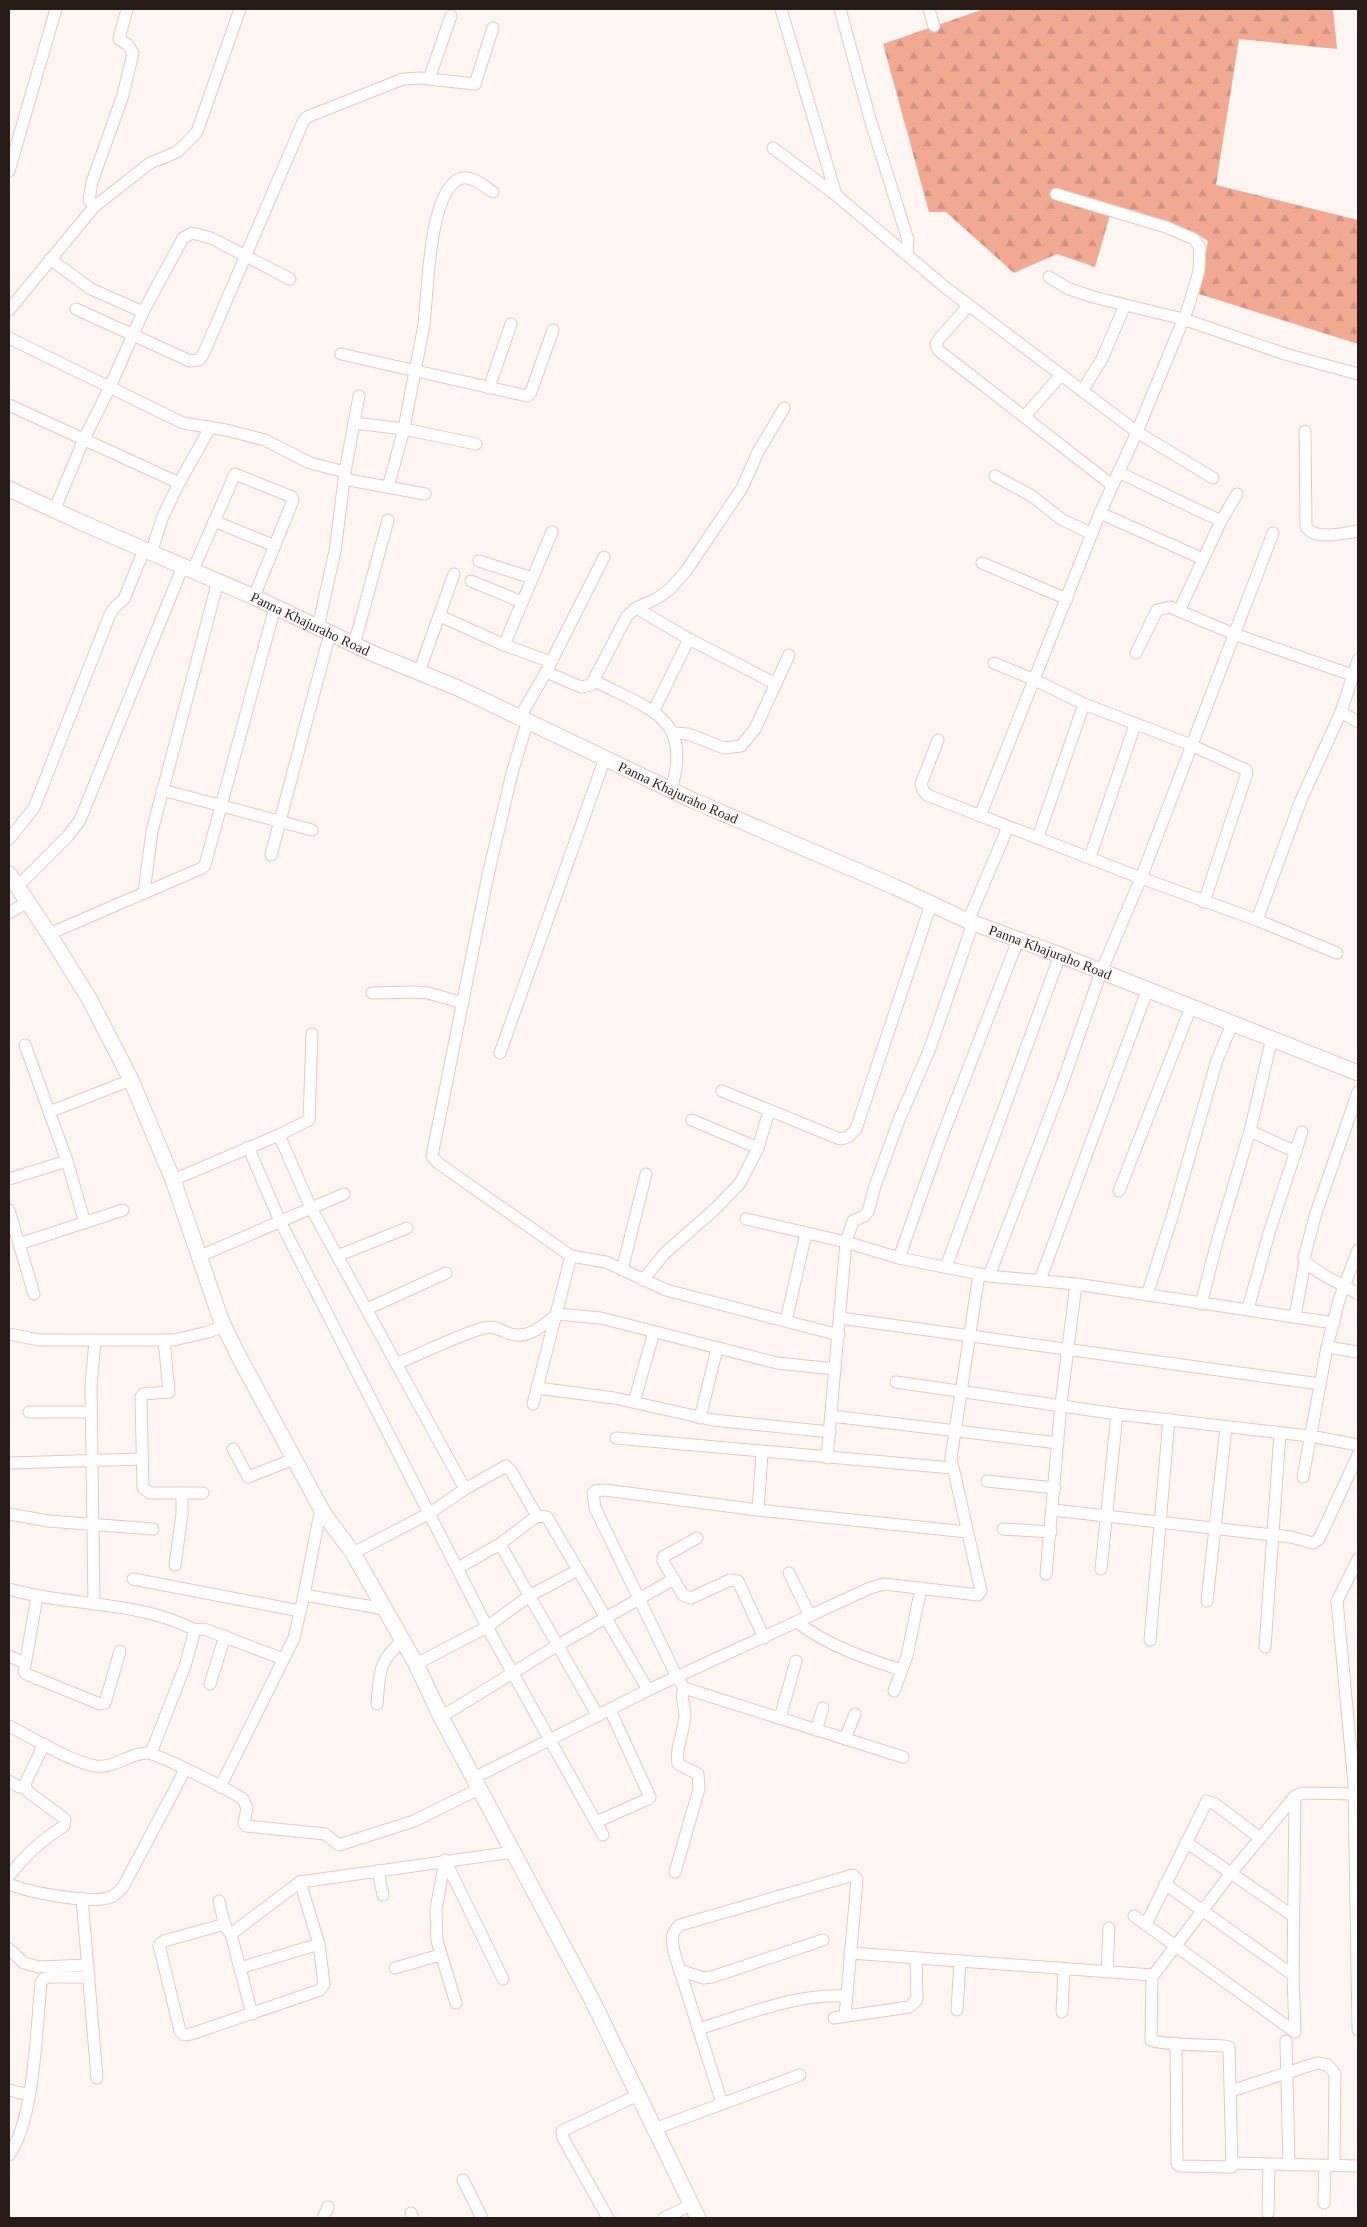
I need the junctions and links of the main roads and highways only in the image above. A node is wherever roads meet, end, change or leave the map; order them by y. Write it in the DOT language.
graph roads {
  1 [pos="9,489"];
  2 [pos="13,881"];
  3 [pos="1358,1073"];
  4 [pos="694,2211"];
  1 -- 3 [label="main road, Panna Khajuraho Road"];
  2 -- 4 [label="main road"];
}
